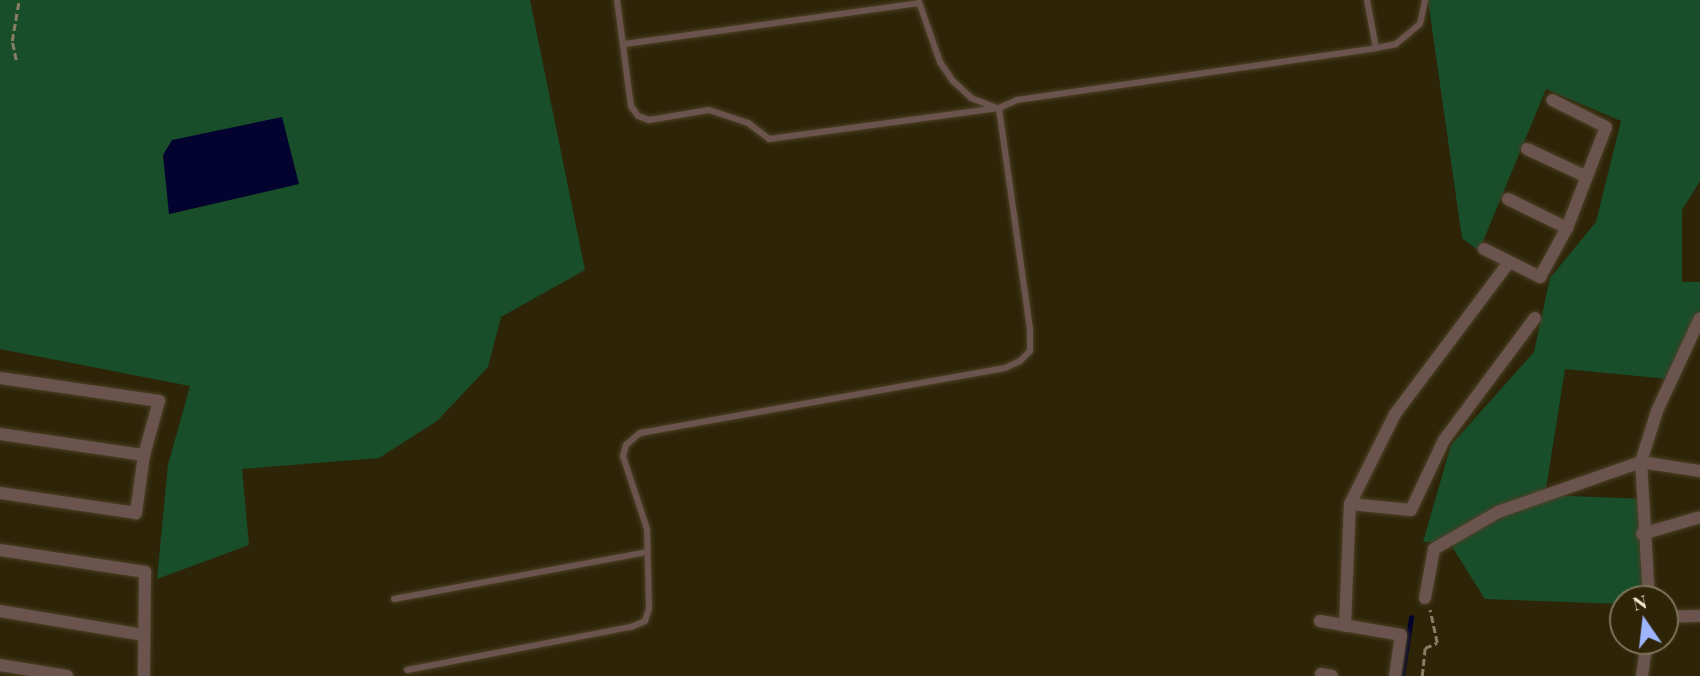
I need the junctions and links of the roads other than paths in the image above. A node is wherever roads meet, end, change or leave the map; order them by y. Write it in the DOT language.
graph roads {
  1 [pos="617,0"];
  2 [pos="1367,0"];
  3 [pos="1425,0"];
  4 [pos="919,1"];
  5 [pos="624,44"];
  6 [pos="1376,48"];
  7 [pos="1552,100"];
  8 [pos="999,108"];
  9 [pos="1527,149"];
  10 [pos="1587,177"];
  11 [pos="1508,199"];
  12 [pos="1567,228"];
  13 [pos="1484,249"];
  14 [pos="1509,262"];
  15 [pos="1535,318"];
  16 [pos="1700,318"];
  17 [pos="0,378"];
  18 [pos="0,434"];
  19 [pos="144,455"];
  20 [pos="1641,462"];
  21 [pos="1700,471"];
  22 [pos="0,493"];
  23 [pos="1350,504"];
  24 [pos="1700,517"];
  25 [pos="1642,534"];
  26 [pos="0,550"];
  27 [pos="647,552"];
  28 [pos="1647,585"];
  29 [pos="1425,597"];
  30 [pos="394,600"];
  31 [pos="0,611"];
  32 [pos="1679,617"];
  33 [pos="1700,617"];
  34 [pos="1320,621"];
  35 [pos="1345,626"];
  36 [pos="144,635"];
  37 [pos="1645,655"];
  38 [pos="0,665"];
  39 [pos="407,670"];
  40 [pos="67,676"];
  41 [pos="144,676"];
  42 [pos="1395,676"];
  43 [pos="1642,676"];
  1 -- 5 [label="lane"];
  2 -- 6 [label="lane"];
  3 -- 6 [label="lane"];
  4 -- 5 [label="lane"];
  4 -- 8 [label="lane"];
  5 -- 8 [label="lane"];
  6 -- 8 [label="lane"];
  7 -- 10 [label="street"];
  8 -- 27 [label="lane"];
  9 -- 10 [label="street"];
  10 -- 12 [label="street"];
  11 -- 12 [label="street"];
  12 -- 14 [label="street"];
  13 -- 14 [label="street"];
  14 -- 23 [label="street"];
  15 -- 23 [label="street"];
  16 -- 20 [label="street"];
  17 -- 19 [label="street"];
  18 -- 19 [label="street"];
  19 -- 22 [label="street"];
  20 -- 21 [label="street"];
  20 -- 25 [label="street"];
  20 -- 29 [label="street"];
  23 -- 35 [label="street"];
  24 -- 25 [label="street"];
  25 -- 28 [label="street"];
  26 -- 36 [label="street"];
  27 -- 30 [label="lane"];
  27 -- 39 [label="lane"];
  31 -- 36 [label="street"];
  32 -- 33 [label="street"];
  34 -- 35 [label="street"];
  35 -- 42 [label="street"];
  36 -- 41 [label="street"];
  37 -- 43 [label="street"];
  38 -- 40 [label="street"];
}
